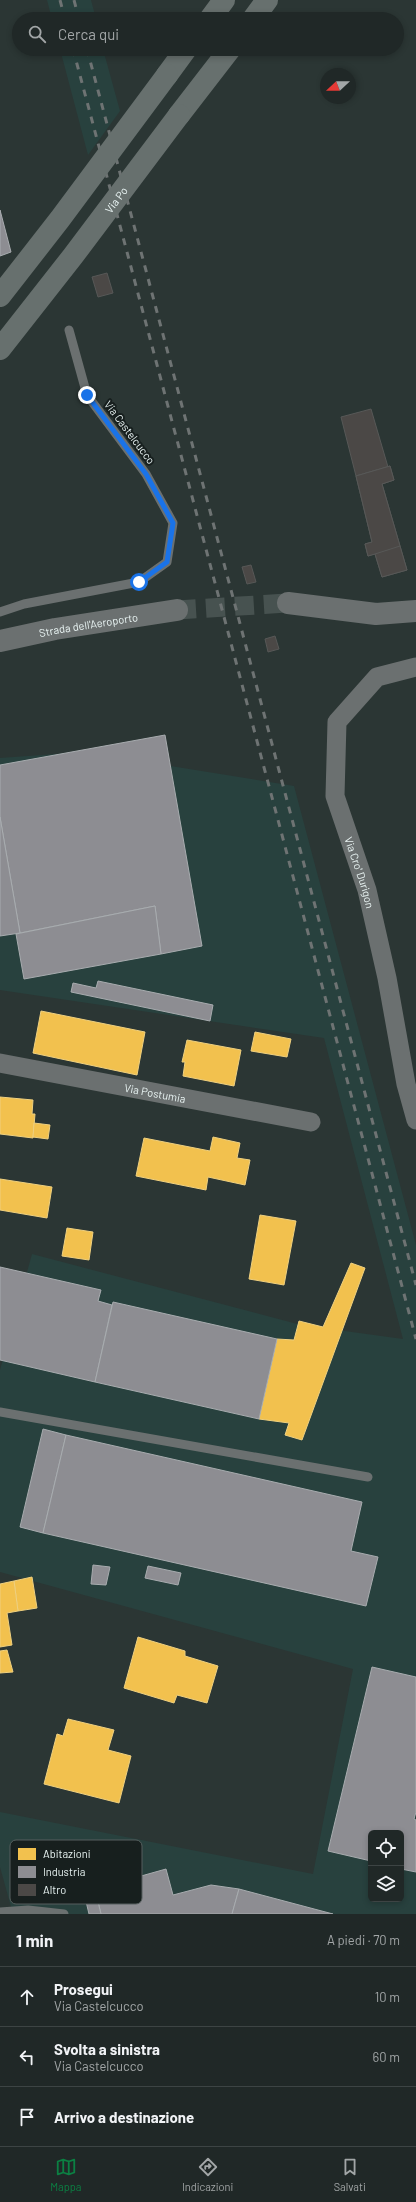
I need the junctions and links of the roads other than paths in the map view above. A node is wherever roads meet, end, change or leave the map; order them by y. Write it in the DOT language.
graph roads {
  1 [pos="224,0"];
  2 [pos="267,0"];
  3 [pos="215,12"];
  4 [pos="258,12"];
  5 [pos="181,56"];
  6 [pos="225,56"];
  7 [pos="0,296"];
  8 [pos="69,330"];
  9 [pos="0,349"];
  10 [pos="288,603"];
  11 [pos="178,610"];
  12 [pos="416,611"];
  13 [pos="0,612"];
  14 [pos="0,641"];
  15 [pos="416,667"];
  16 [pos="0,1063"];
  17 [pos="416,1120"];
  18 [pos="311,1122"];
  19 [pos="0,1412"];
  20 [pos="368,1477"];
  21 [pos="0,1912"];
  22 [pos="64,1914"];
  1 -- 3 [label="highway"];
  2 -- 4 [label="highway"];
  5 -- 7 [label="highway, bridge"];
  6 -- 9 [label="highway, Via Po, bridge"];
  8 -- 13 [label="lane, Via Castelcucco"];
  10 -- 12 [label="street"];
  11 -- 14 [label="street, Strada dell'Aeroporto"];
  15 -- 17 [label="street, Via Cro' Durigon"];
  16 -- 18 [label="street, Via Postumia"];
  19 -- 20 [label="lane"];
  21 -- 22 [label="lane"];
}
